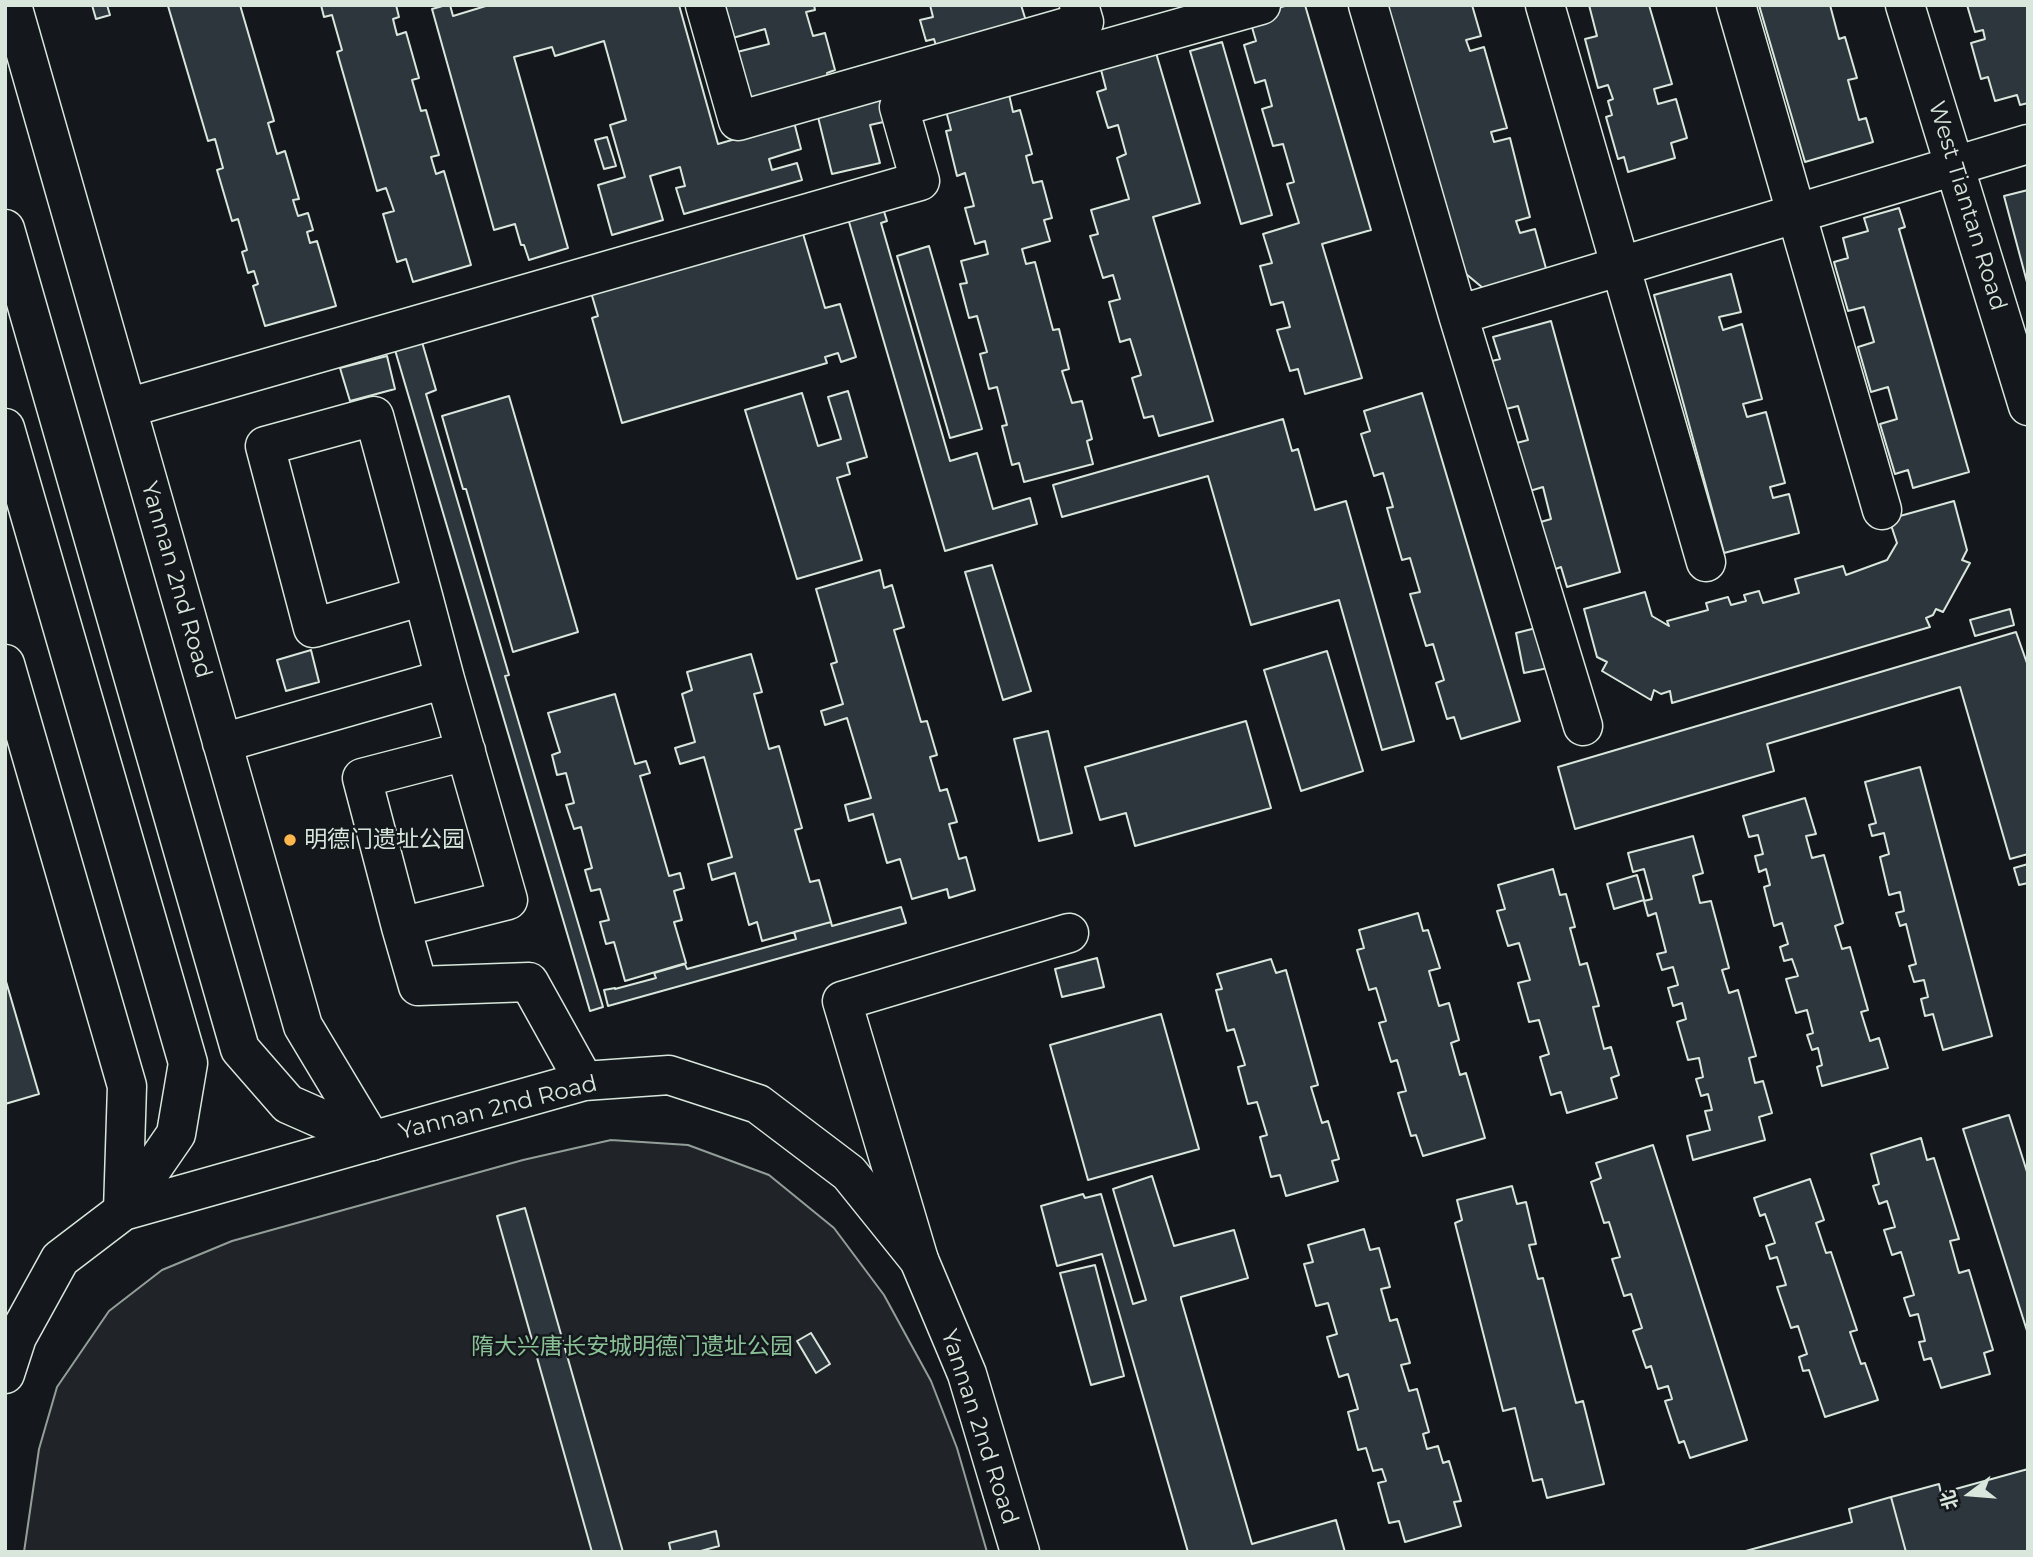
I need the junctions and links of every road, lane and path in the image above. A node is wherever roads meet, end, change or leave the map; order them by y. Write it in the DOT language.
graph roads {
  1 [pos="705,5"];
  2 [pos="1079,5"];
  3 [pos="1261,5"];
  4 [pos="1368,5"];
  5 [pos="1545,5"];
  6 [pos="1736,5"];
  7 [pos="1905,5"];
  8 [pos="16,6"];
  9 [pos="2028,144"];
  10 [pos="1954,165"];
  11 [pos="1796,212"];
  12 [pos="5,229"];
  13 [pos="1619,266"];
  14 [pos="1458,315"];
  15 [pos="2028,406"];
  16 [pos="127,408"];
  17 [pos="5,428"];
  18 [pos="1882,510"];
  19 [pos="1706,562"];
  20 [pos="423,596"];
  21 [pos="5,664"];
  22 [pos="445,679"];
  23 [pos="1583,726"];
  24 [pos="222,743"];
  25 [pos="466,751"];
  26 [pos="401,927"];
  27 [pos="1069,933"];
  28 [pos="584,1081"];
  29 [pos="372,1141"];
  30 [pos="123,1211"];
  31 [pos="919,1260"];
  32 [pos="5,1374"];
  33 [pos="1020,1552"];
  1 -- 2 [label="street"];
  3 -- 16 [label="street"];
  4 -- 14 [label="street"];
  5 -- 13 [label="street"];
  6 -- 11 [label="street"];
  7 -- 10 [label="street, West Tiantan Road"];
  8 -- 16 [label="street, Yannan 2nd Road"];
  9 -- 10 [label="street"];
  10 -- 11 [label="street"];
  10 -- 15 [label="street, West Tiantan Road"];
  11 -- 13 [label="street"];
  11 -- 18 [label="street"];
  12 -- 29 [label="street, Yannan 2nd Road"];
  13 -- 14 [label="street"];
  13 -- 19 [label="street"];
  14 -- 23 [label="street"];
  16 -- 24 [label="street, Yannan 2nd Road"];
  17 -- 30 [label="street, Yannan 2nd Road"];
  20 -- 20 [label="street"];
  20 -- 22 [label="street"];
  21 -- 30 [label="street"];
  22 -- 24 [label="street"];
  22 -- 25 [label="street"];
  24 -- 29 [label="street, Yannan 2nd Road"];
  25 -- 26 [label="street"];
  25 -- 26 [label="street"];
  26 -- 28 [label="street"];
  27 -- 31 [label="street"];
  28 -- 29 [label="street, Yannan 2nd Road"];
  28 -- 31 [label="street, Yannan 2nd Road"];
  29 -- 30 [label="street, Yannan 2nd Road"];
  30 -- 32 [label="street, Yannan 2nd Road"];
  31 -- 33 [label="street, Yannan 2nd Road"];
}
